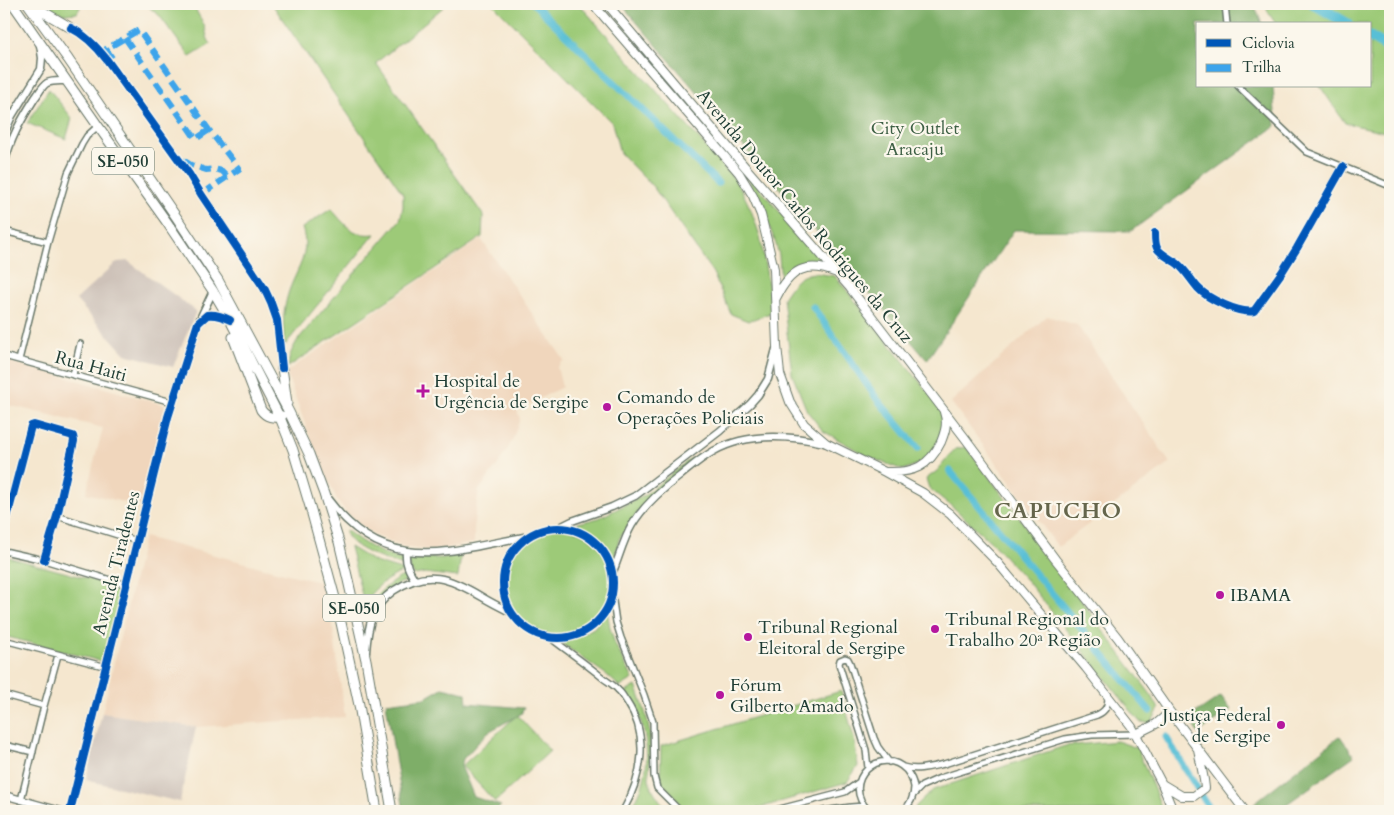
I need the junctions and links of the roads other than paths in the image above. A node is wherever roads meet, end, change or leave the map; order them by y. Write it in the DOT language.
graph roads {
  1 [pos="13,4"];
  2 [pos="29,4"];
  3 [pos="593,4"];
  4 [pos="607,4"];
  5 [pos="1225,4"];
  6 [pos="1226,22"];
  7 [pos="71,28"];
  8 [pos="40,42"];
  9 [pos="66,81"];
  10 [pos="1240,88"];
  11 [pos="4,112"];
  12 [pos="12,116"];
  13 [pos="98,126"];
  14 [pos="4,134"];
  15 [pos="4,165"];
  16 [pos="1343,167"];
  17 [pos="1390,186"];
  18 [pos="4,231"];
  19 [pos="1155,233"];
  20 [pos="48,242"];
  21 [pos="838,274"];
  22 [pos="212,290"];
  23 [pos="776,299"];
  24 [pos="230,320"];
  25 [pos="198,323"];
  26 [pos="80,344"];
  27 [pos="777,346"];
  28 [pos="4,356"];
  29 [pos="19,360"];
  30 [pos="282,368"];
  31 [pos="73,376"];
  32 [pos="172,402"];
  33 [pos="944,410"];
  34 [pos="289,412"];
  35 [pos="279,417"];
  36 [pos="826,444"];
  37 [pos="693,452"];
  38 [pos="700,460"];
  39 [pos="885,472"];
  40 [pos="324,494"];
  41 [pos="57,516"];
  42 [pos="557,528"];
  43 [pos="4,529"];
  44 [pos="530,536"];
  45 [pos="137,541"];
  46 [pos="4,551"];
  47 [pos="406,552"];
  48 [pos="44,560"];
  49 [pos="612,574"];
  50 [pos="415,580"];
  51 [pos="127,585"];
  52 [pos="612,594"];
  53 [pos="512,613"];
  54 [pos="548,636"];
  55 [pos="4,640"];
  56 [pos="58,655"];
  57 [pos="366,660"];
  58 [pos="107,667"];
  59 [pos="4,695"];
  60 [pos="1108,696"];
  61 [pos="44,706"];
  62 [pos="1170,712"];
  63 [pos="1136,734"];
  64 [pos="4,745"];
  65 [pos="1197,746"];
  66 [pos="33,752"];
  67 [pos="889,762"];
  68 [pos="904,767"];
  69 [pos="868,768"];
  70 [pos="859,781"];
  71 [pos="1162,784"];
  72 [pos="914,794"];
  73 [pos="4,795"];
  74 [pos="21,800"];
  75 [pos="864,806"];
  76 [pos="62,811"];
  77 [pos="70,811"];
  78 [pos="377,811"];
  79 [pos="392,811"];
  80 [pos="623,811"];
  81 [pos="680,811"];
  82 [pos="772,811"];
  83 [pos="823,811"];
  84 [pos="869,811"];
  85 [pos="904,811"];
  86 [pos="1173,811"];
  87 [pos="1245,811"];
  1 -- 8 [label="main road, SE-050"];
  2 -- 7 [label="main road"];
  2 -- 34 [label="main road, SE-050"];
  3 -- 23 [label="main road, Avenida Doutor Carlos Rodrigues da Cruz"];
  4 -- 21 [label="main road, Avenida Doutor Carlos Rodrigues da Cruz"];
  5 -- 6 [label="street"];
  7 -- 30 [label="street"];
  8 -- 9 [label="main road, SE-050"];
  8 -- 12 [label="street"];
  9 -- 13 [label="main road, SE-050"];
  9 -- 15 [label="street"];
  10 -- 16 [label="street"];
  11 -- 12 [label="street"];
  12 -- 14 [label="street"];
  13 -- 20 [label="street"];
  13 -- 22 [label="main road, SE-050"];
  16 -- 17 [label="street"];
  16 -- 19 [label="street"];
  18 -- 20 [label="street"];
  20 -- 29 [label="street"];
  21 -- 23 [label="main road"];
  21 -- 33 [label="main road, Avenida Doutor Carlos Rodrigues da Cruz"];
  22 -- 24 [label="main road, SE-050"];
  22 -- 25 [label="street, Avenida Tiradentes"];
  23 -- 27 [label="main road, Avenida Doutor Carlos Rodrigues da Cruz"];
  24 -- 25 [label="street"];
  24 -- 35 [label="main road, SE-050"];
  24 -- 35 [label="main road"];
  25 -- 32 [label="street, Avenida Tiradentes"];
  26 -- 31 [label="street"];
  27 -- 36 [label="main road"];
  27 -- 37 [label="street"];
  28 -- 29 [label="street, Rua Haiti"];
  29 -- 31 [label="street, Rua Haiti"];
  30 -- 34 [label="main road"];
  31 -- 32 [label="street, Rua Haiti"];
  32 -- 45 [label="street, Avenida Tiradentes"];
  33 -- 39 [label="main road"];
  33 -- 62 [label="main road, Avenida Doutor Carlos Rodrigues da Cruz"];
  34 -- 35 [label="main road"];
  34 -- 40 [label="main road, SE-050"];
  35 -- 78 [label="main road, SE-050"];
  36 -- 38 [label="street"];
  36 -- 39 [label="main road"];
  37 -- 38 [label="street"];
  37 -- 42 [label="street"];
  38 -- 49 [label="street"];
  39 -- 60 [label="main road"];
  40 -- 47 [label="street"];
  40 -- 57 [label="main road, SE-050"];
  41 -- 43 [label="street"];
  41 -- 45 [label="street"];
  41 -- 48 [label="street"];
  42 -- 44 [label="street"];
  42 -- 49 [label="street"];
  44 -- 47 [label="street"];
  44 -- 53 [label="street"];
  45 -- 51 [label="street, Avenida Tiradentes"];
  46 -- 48 [label="street"];
  47 -- 50 [label="street"];
  48 -- 51 [label="street"];
  49 -- 52 [label="street"];
  50 -- 53 [label="street"];
  50 -- 57 [label="street"];
  51 -- 58 [label="street, Avenida Tiradentes"];
  52 -- 54 [label="street"];
  52 -- 81 [label="street"];
  53 -- 54 [label="street"];
  54 -- 80 [label="street"];
  55 -- 56 [label="street"];
  56 -- 58 [label="street"];
  56 -- 61 [label="street"];
  57 -- 79 [label="main road, SE-050"];
  58 -- 77 [label="street, Avenida Tiradentes"];
  59 -- 61 [label="street"];
  60 -- 63 [label="main road"];
  60 -- 68 [label="street"];
  61 -- 66 [label="street"];
  62 -- 63 [label="main road"];
  62 -- 65 [label="main road, Avenida Doutor Carlos Rodrigues da Cruz"];
  63 -- 71 [label="main road"];
  63 -- 72 [label="street"];
  64 -- 66 [label="street"];
  65 -- 71 [label="main road"];
  65 -- 87 [label="main road, Avenida Doutor Carlos Rodrigues da Cruz"];
  66 -- 74 [label="street"];
  67 -- 68 [label="street"];
  67 -- 69 [label="street"];
  67 -- 69 [label="street"];
  68 -- 72 [label="street"];
  69 -- 70 [label="street"];
  70 -- 75 [label="street"];
  70 -- 82 [label="street"];
  71 -- 86 [label="main road"];
  72 -- 85 [label="street"];
  73 -- 74 [label="street"];
  74 -- 76 [label="street"];
  75 -- 83 [label="street"];
  75 -- 84 [label="street"];
}
